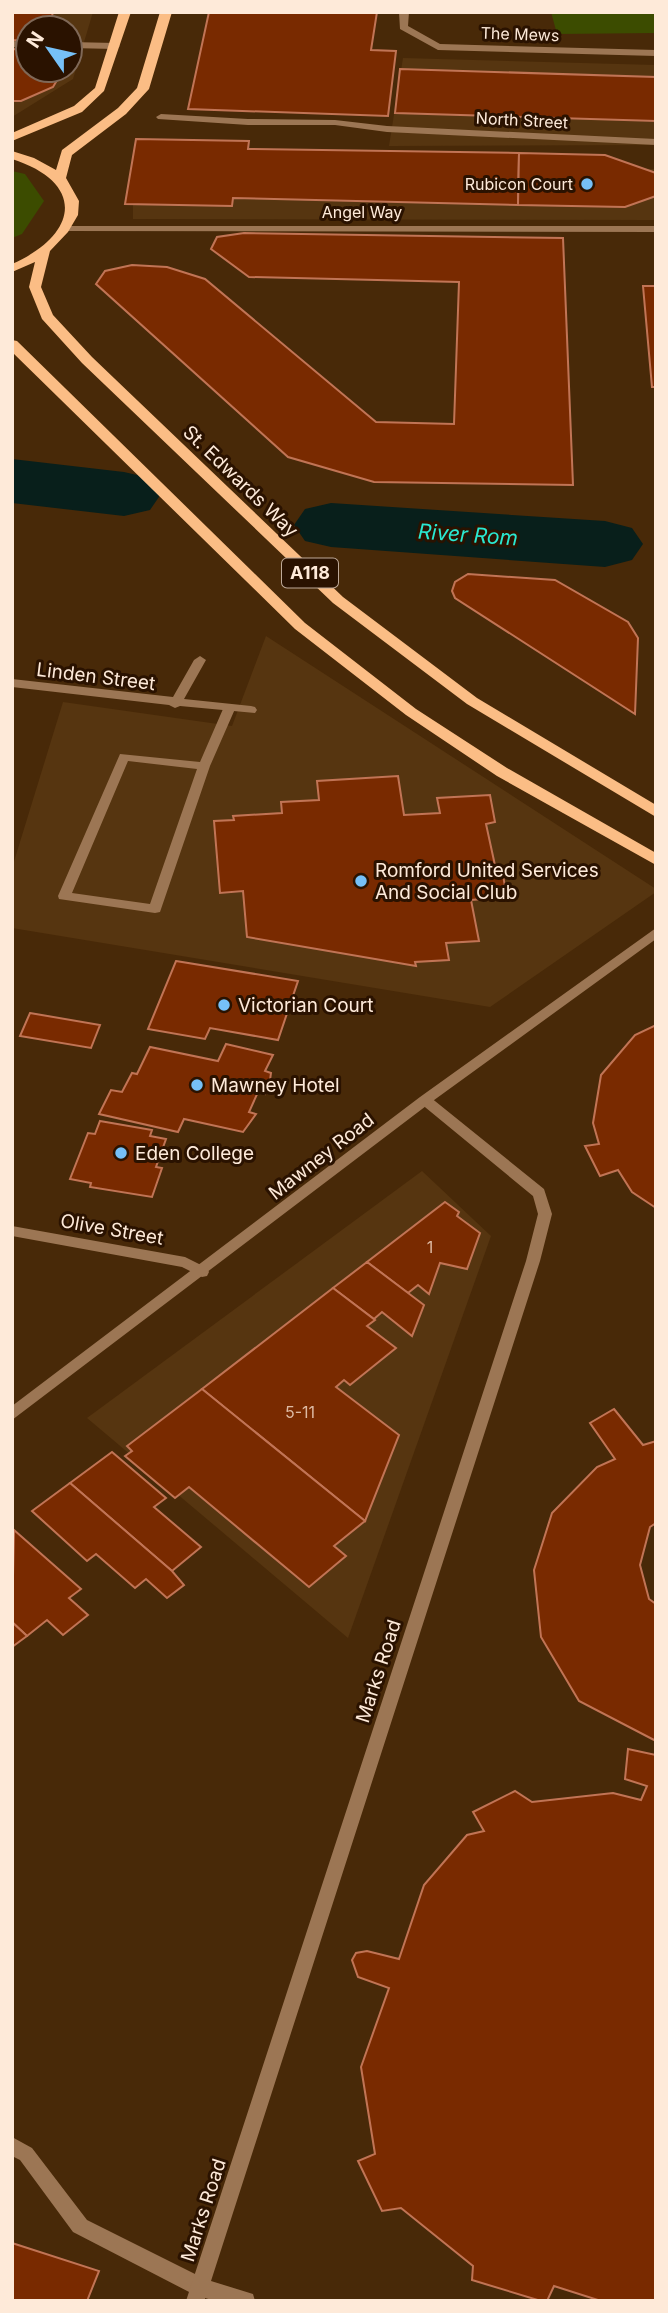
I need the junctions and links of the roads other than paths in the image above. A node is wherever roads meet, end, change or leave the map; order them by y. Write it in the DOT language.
graph roads {
  1 [pos="125,12"];
  2 [pos="166,12"];
  3 [pos="404,12"];
  4 [pos="84,46"];
  5 [pos="114,46"];
  6 [pos="656,53"];
  7 [pos="161,117"];
  8 [pos="12,137"];
  9 [pos="656,142"];
  10 [pos="12,155"];
  11 [pos="60,178"];
  12 [pos="68,229"];
  13 [pos="656,229"];
  14 [pos="44,249"];
  15 [pos="12,268"];
  16 [pos="12,344"];
  17 [pos="200,660"];
  18 [pos="12,683"];
  19 [pos="175,704"];
  20 [pos="229,709"];
  21 [pos="251,710"];
  22 [pos="204,766"];
  23 [pos="656,812"];
  24 [pos="656,860"];
  25 [pos="656,932"];
  26 [pos="425,1100"];
  27 [pos="12,1231"];
  28 [pos="202,1272"];
  29 [pos="12,1414"];
  30 [pos="12,2146"];
  31 [pos="198,2294"];
  32 [pos="246,2301"];
  1 -- 5 [label="main road"];
  2 -- 11 [label="main road"];
  3 -- 6 [label="street, The Mews"];
  4 -- 5 [label="street"];
  5 -- 8 [label="main road"];
  7 -- 9 [label="street, North Street"];
  10 -- 11 [label="main road"];
  11 -- 12 [label="main road"];
  12 -- 13 [label="street, Angel Way"];
  12 -- 14 [label="main road"];
  14 -- 15 [label="main road"];
  14 -- 23 [label="main road, St. Edwards Way / A118"];
  16 -- 24 [label="main road, A118"];
  17 -- 19 [label="street, Linden Street"];
  18 -- 19 [label="street, Linden Street"];
  19 -- 20 [label="street, Linden Street"];
  20 -- 21 [label="street, Linden Street"];
  20 -- 22 [label="street"];
  22 -- 22 [label="street"];
  25 -- 26 [label="street, Mawney Road"];
  26 -- 28 [label="street, Mawney Road"];
  26 -- 31 [label="street, Marks Road"];
  27 -- 28 [label="street, Olive Street"];
  28 -- 29 [label="street, Mawney Road"];
  30 -- 31 [label="street"];
  31 -- 32 [label="street"];
}
